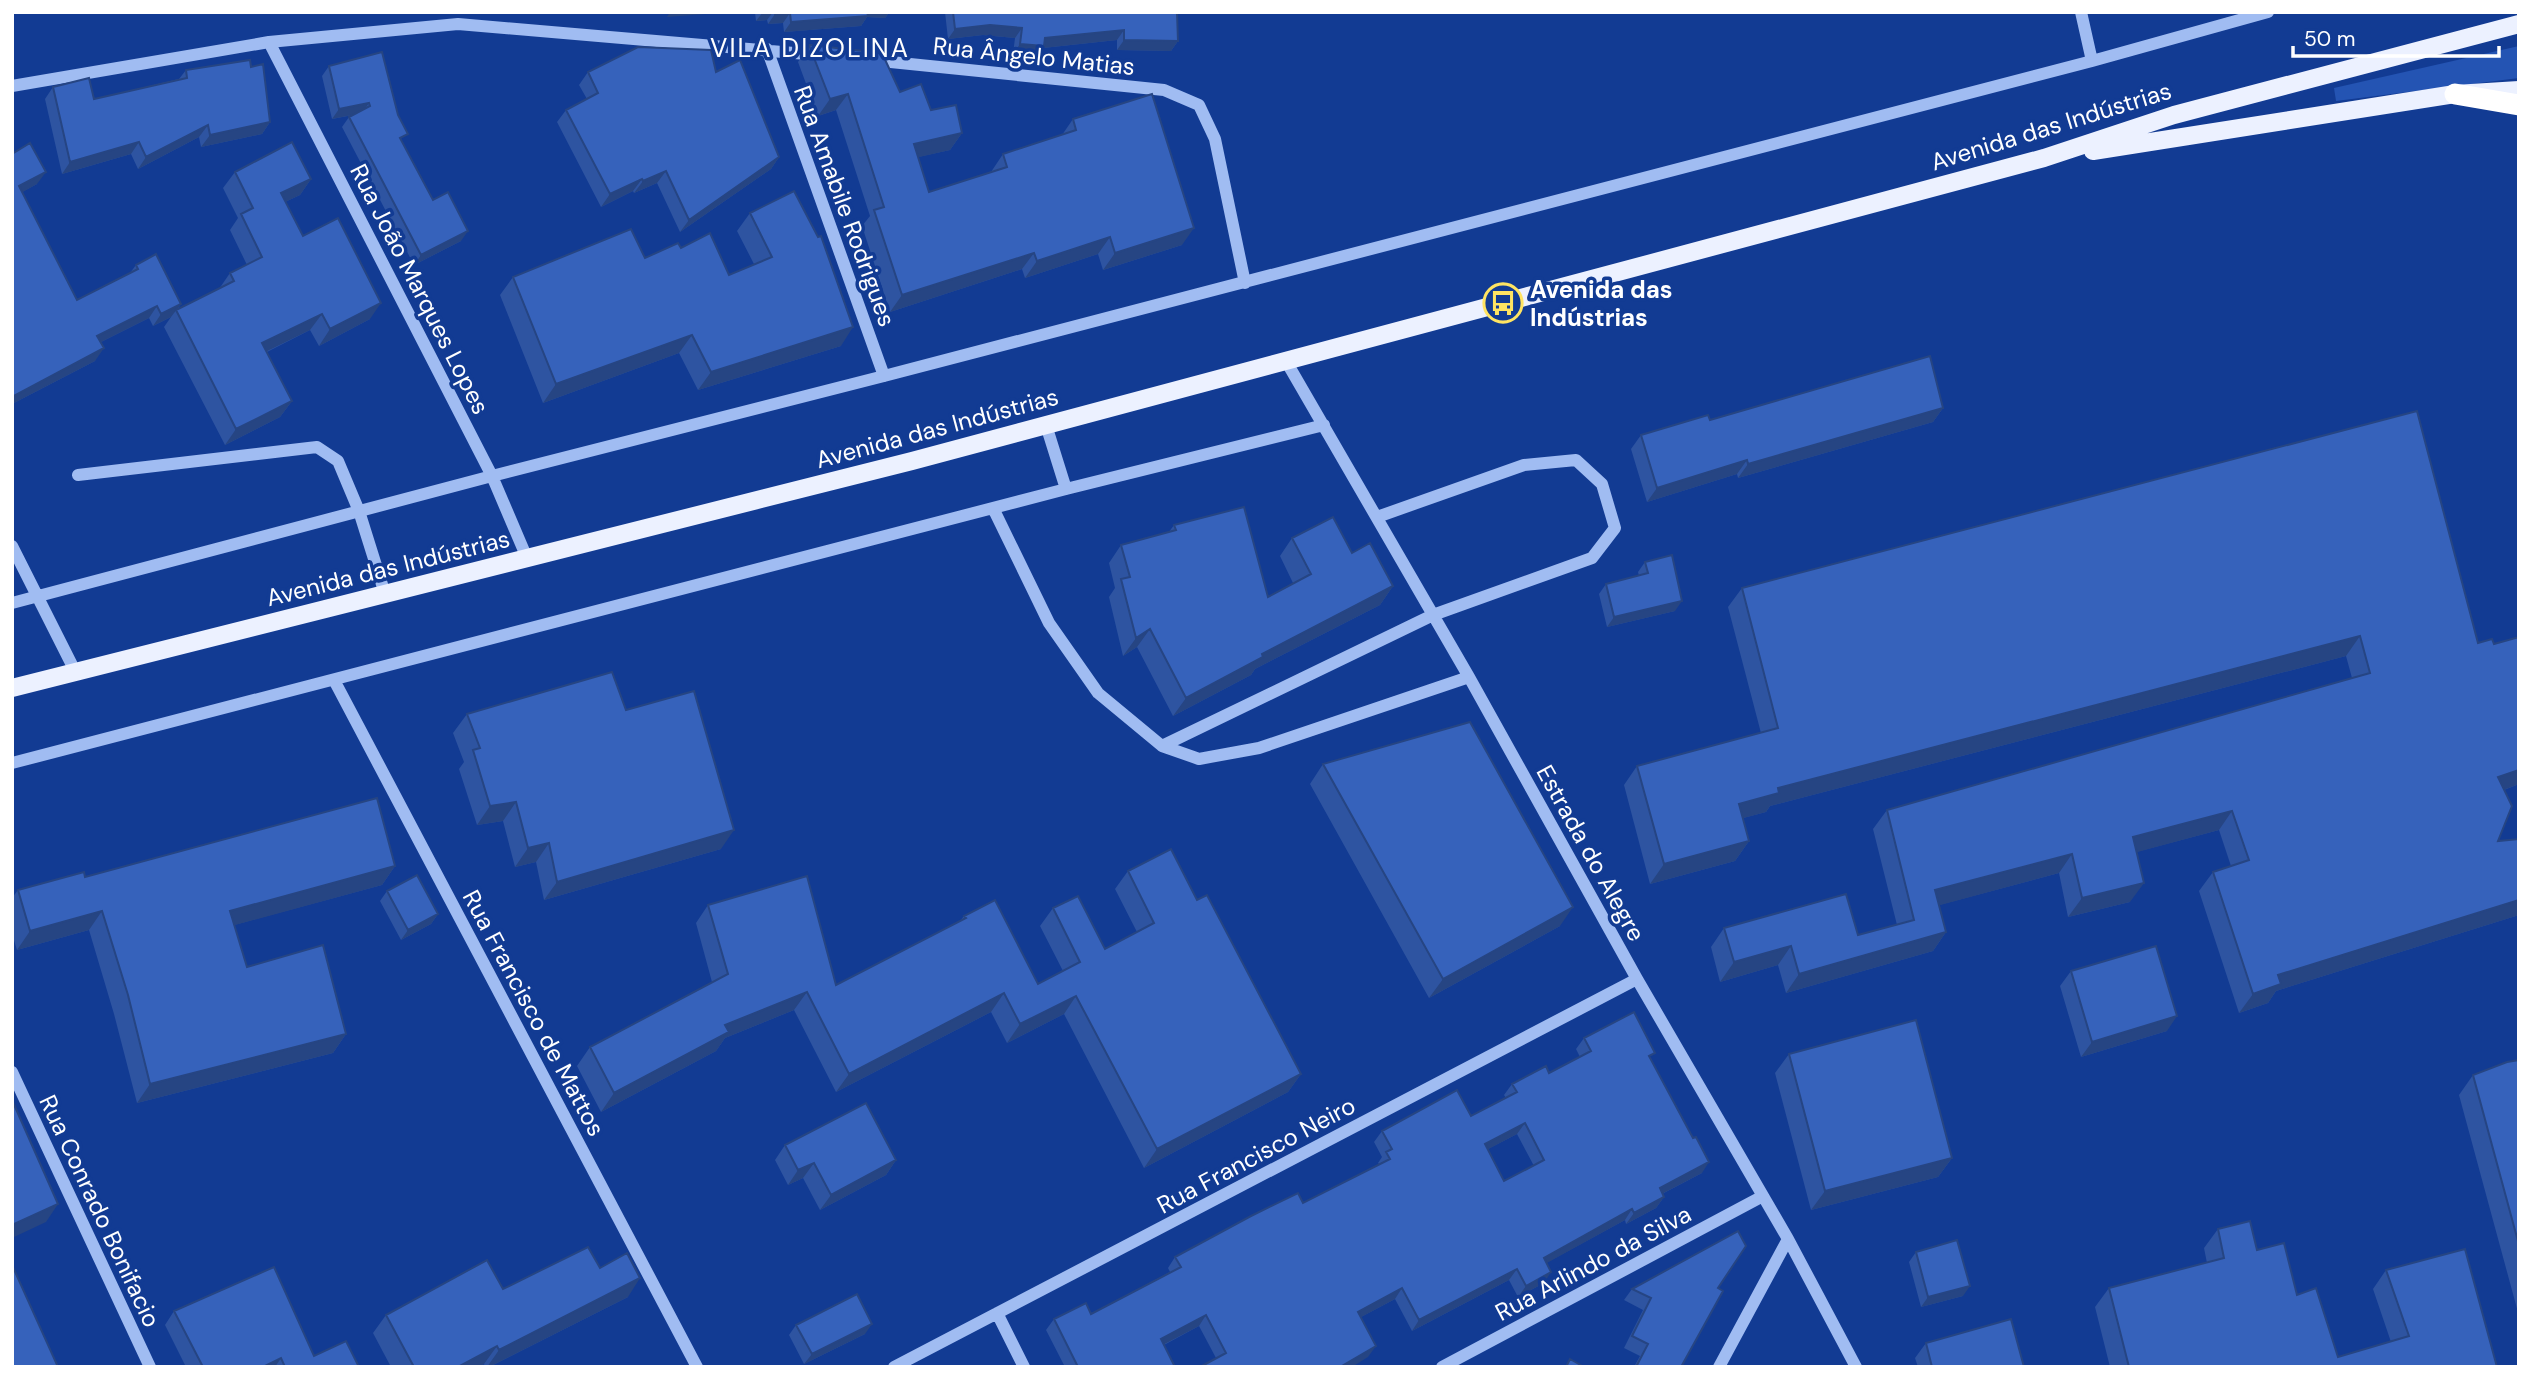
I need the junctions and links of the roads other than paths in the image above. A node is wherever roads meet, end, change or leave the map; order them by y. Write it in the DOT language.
graph roads {
  1 [pos="2081,12"];
  2 [pos="2268,12"];
  3 [pos="2519,24"];
  4 [pos="269,42"];
  5 [pos="766,49"];
  6 [pos="835,56"];
  7 [pos="862,59"];
  8 [pos="2092,61"];
  9 [pos="12,86"];
  10 [pos="2519,90"];
  11 [pos="2455,94"];
  12 [pos="2519,105"];
  13 [pos="2044,158"];
  14 [pos="1245,283"];
  15 [pos="1286,361"];
  16 [pos="884,376"];
  17 [pos="1046,425"];
  18 [pos="1324,425"];
  19 [pos="78,475"];
  20 [pos="492,476"];
  21 [pos="1066,489"];
  22 [pos="993,508"];
  23 [pos="359,511"];
  24 [pos="1377,517"];
  25 [pos="12,547"];
  26 [pos="527,558"];
  27 [pos="385,594"];
  28 [pos="36,597"];
  29 [pos="12,603"];
  30 [pos="1433,615"];
  31 [pos="75,671"];
  32 [pos="1469,677"];
  33 [pos="334,680"];
  34 [pos="12,688"];
  35 [pos="1162,746"];
  36 [pos="12,763"];
  37 [pos="1637,979"];
  38 [pos="12,1072"];
  39 [pos="1763,1196"];
  40 [pos="1788,1239"];
  41 [pos="997,1313"];
  42 [pos="150,1367"];
  43 [pos="697,1367"];
  44 [pos="894,1367"];
  45 [pos="1024,1367"];
  46 [pos="1442,1367"];
  47 [pos="1719,1367"];
  48 [pos="1856,1367"];
  1 -- 8 [label="street"];
  2 -- 8 [label="street"];
  3 -- 13 [label="main road, Avenida das Indústrias"];
  4 -- 5 [label="street"];
  4 -- 9 [label="street"];
  4 -- 20 [label="street, Rua João Marques Lopes"];
  5 -- 6 [label="street"];
  5 -- 16 [label="street, Rua Amabile Rodrigues"];
  7 -- 14 [label="street, Rua Ângelo Matias"];
  8 -- 14 [label="street"];
  10 -- 11 [label="main road"];
  11 -- 12 [label="highway"];
  11 -- 13 [label="main road"];
  13 -- 15 [label="main road, Avenida das Indústrias"];
  14 -- 16 [label="street"];
  15 -- 17 [label="main road, Avenida das Indústrias"];
  15 -- 18 [label="street, Estrada do Alegre"];
  16 -- 20 [label="street"];
  17 -- 21 [label="street"];
  17 -- 26 [label="main road, Avenida das Indústrias"];
  18 -- 21 [label="street"];
  18 -- 24 [label="street, Estrada do Alegre"];
  19 -- 23 [label="street"];
  20 -- 23 [label="street"];
  20 -- 26 [label="street, Rua João Marques Lopes"];
  21 -- 22 [label="street"];
  22 -- 33 [label="street"];
  22 -- 35 [label="street"];
  23 -- 27 [label="street"];
  23 -- 28 [label="street"];
  24 -- 30 [label="street, Estrada do Alegre"];
  24 -- 30 [label="street"];
  25 -- 28 [label="street"];
  26 -- 27 [label="main road, Avenida das Indústrias"];
  27 -- 31 [label="main road, Avenida das Indústrias"];
  28 -- 29 [label="street"];
  28 -- 31 [label="street"];
  30 -- 32 [label="street, Estrada do Alegre"];
  30 -- 35 [label="street"];
  31 -- 34 [label="main road, Avenida das Indústrias"];
  32 -- 35 [label="street"];
  32 -- 37 [label="street, Estrada do Alegre"];
  33 -- 36 [label="street"];
  33 -- 43 [label="street, Rua Francisco de Mattos"];
  37 -- 39 [label="street, Estrada do Alegre"];
  37 -- 41 [label="street, Rua Francisco Neiro"];
  38 -- 42 [label="street, Rua Conrado Bonifacio"];
  39 -- 40 [label="street, Estrada do Alegre"];
  39 -- 46 [label="street, Rua Arlindo da Silva"];
  40 -- 47 [label="street"];
  40 -- 48 [label="street, Estrada do Alegre"];
  41 -- 44 [label="street, Rua Francisco Neiro"];
  41 -- 45 [label="street"];
}
